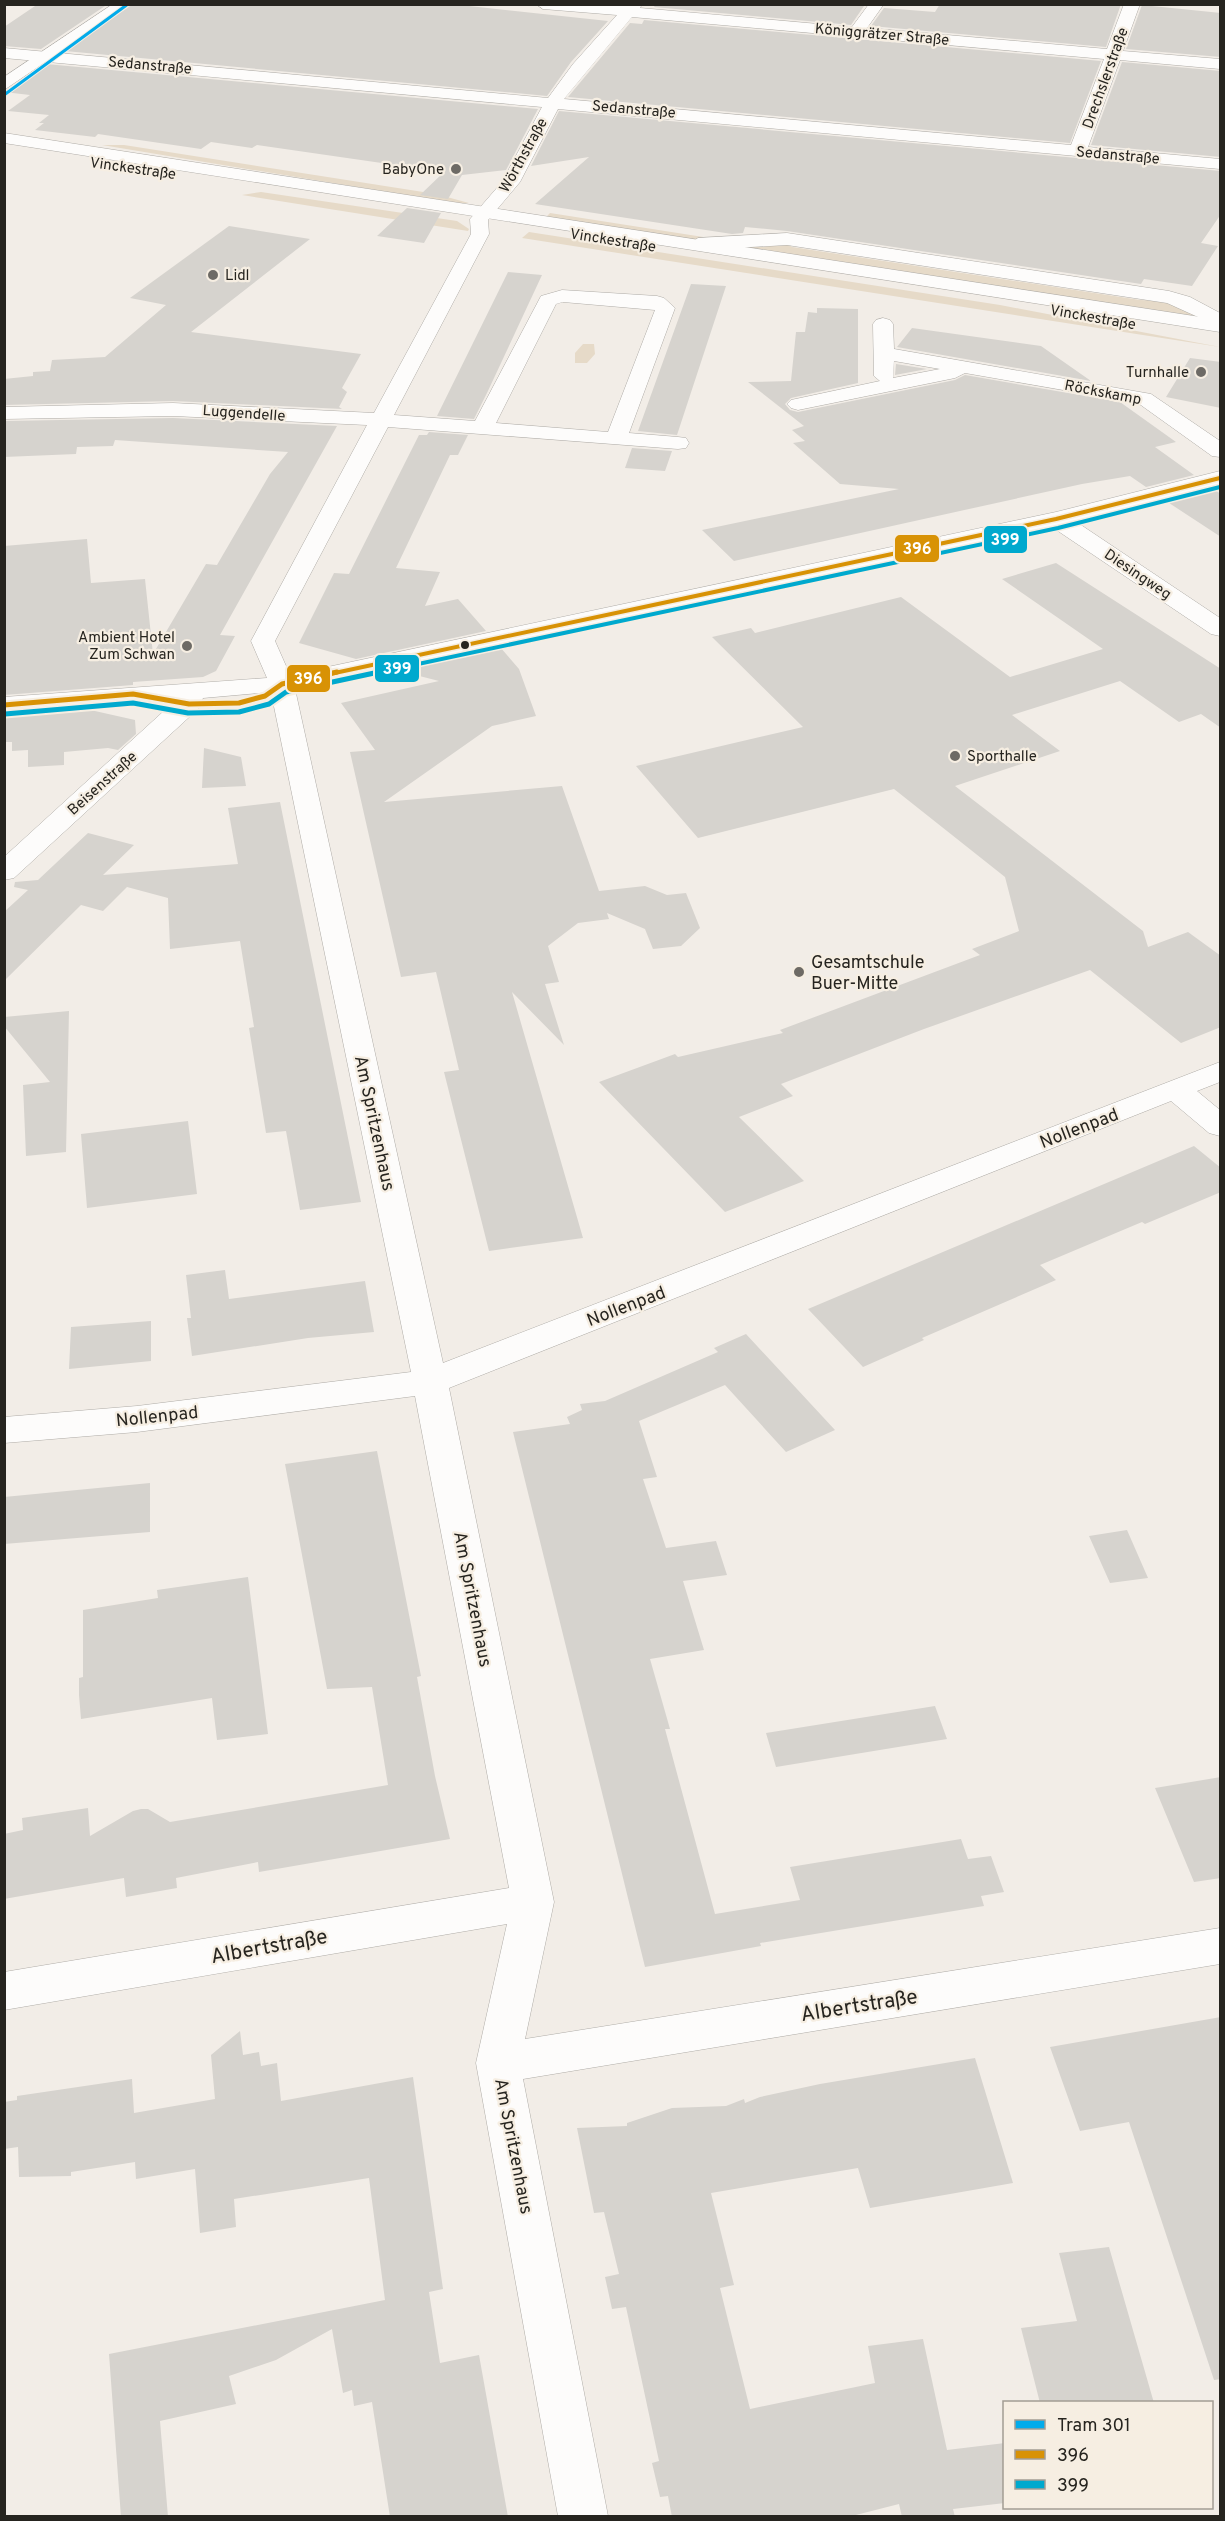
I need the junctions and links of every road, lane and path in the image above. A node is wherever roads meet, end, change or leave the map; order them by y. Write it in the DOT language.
graph roads {
  1 [pos="124,4"];
  2 [pos="543,4"];
  3 [pos="877,4"];
  4 [pos="1132,4"];
  5 [pos="631,8"];
  6 [pos="857,31"];
  7 [pos="4,53"];
  8 [pos="1114,54"];
  9 [pos="47,56"];
  10 [pos="1221,64"];
  11 [pos="4,85"];
  12 [pos="554,101"];
  13 [pos="4,138"];
  14 [pos="1077,151"];
  15 [pos="4,152"];
  16 [pos="1221,164"];
  17 [pos="484,215"];
  18 [pos="1221,323"];
  19 [pos="883,324"];
  20 [pos="1221,338"];
  21 [pos="884,353"];
  22 [pos="971,369"];
  23 [pos="884,386"];
  24 [pos="798,404"];
  25 [pos="4,413"];
  26 [pos="378,422"];
  27 [pos="482,429"];
  28 [pos="616,439"];
  29 [pos="678,443"];
  30 [pos="1221,451"];
  31 [pos="1221,478"];
  32 [pos="1056,519"];
  33 [pos="1221,629"];
  34 [pos="282,684"];
  35 [pos="190,697"];
  36 [pos="4,705"];
  37 [pos="4,872"];
  38 [pos="1221,1071"];
  39 [pos="1177,1090"];
  40 [pos="1221,1126"];
  41 [pos="430,1382"];
  42 [pos="4,1430"];
  43 [pos="533,1902"];
  44 [pos="1221,1946"];
  45 [pos="4,1991"];
  46 [pos="498,2063"];
  47 [pos="583,2517"];
  1 -- 9 [label="street"];
  2 -- 5 [label="street, Königgrätzer Straße"];
  3 -- 6 [label="street"];
  4 -- 8 [label="street, Drechslerstraße"];
  5 -- 6 [label="street, Königgrätzer Straße"];
  5 -- 12 [label="street, Wörthstraße"];
  6 -- 8 [label="street, Königgrätzer Straße"];
  7 -- 9 [label="street, Sedanstraße"];
  8 -- 10 [label="street, Königgrätzer Straße"];
  8 -- 14 [label="street, Drechslerstraße"];
  9 -- 11 [label="street"];
  9 -- 12 [label="street, Sedanstraße"];
  12 -- 14 [label="street, Sedanstraße"];
  12 -- 17 [label="street, Wörthstraße"];
  13 -- 17 [label="street, Vinckestraße"];
  14 -- 16 [label="street, Sedanstraße"];
  15 -- 17 [label="street, Vinckestraße"];
  17 -- 18 [label="street, Vinckestraße"];
  17 -- 20 [label="street, Vinckestraße"];
  17 -- 26 [label="street, Wörthstraße"];
  19 -- 21 [label="street"];
  21 -- 22 [label="street, Röckskamp"];
  21 -- 23 [label="street"];
  22 -- 23 [label="street, Röckskamp"];
  22 -- 30 [label="street, Röckskamp"];
  23 -- 24 [label="street, Röckskamp"];
  25 -- 26 [label="street, Luggendelle"];
  26 -- 27 [label="street, Luggendelle"];
  26 -- 34 [label="street, Wörthstraße"];
  27 -- 28 [label="street, Luggendelle"];
  27 -- 28 [label="street"];
  28 -- 29 [label="street, Luggendelle"];
  31 -- 32 [label="street"];
  32 -- 33 [label="street, Diesingweg"];
  32 -- 34 [label="street"];
  34 -- 35 [label="street"];
  34 -- 41 [label="street, Am Spritzenhaus"];
  35 -- 36 [label="street"];
  35 -- 37 [label="street, Beisenstraße"];
  38 -- 39 [label="street, Nollenpad"];
  39 -- 40 [label="street"];
  39 -- 41 [label="street, Nollenpad"];
  41 -- 42 [label="street, Nollenpad"];
  41 -- 43 [label="street, Am Spritzenhaus"];
  43 -- 45 [label="street, Albertstraße"];
  43 -- 46 [label="street, Am Spritzenhaus"];
  44 -- 46 [label="street, Albertstraße"];
  46 -- 47 [label="street, Am Spritzenhaus"];
}
